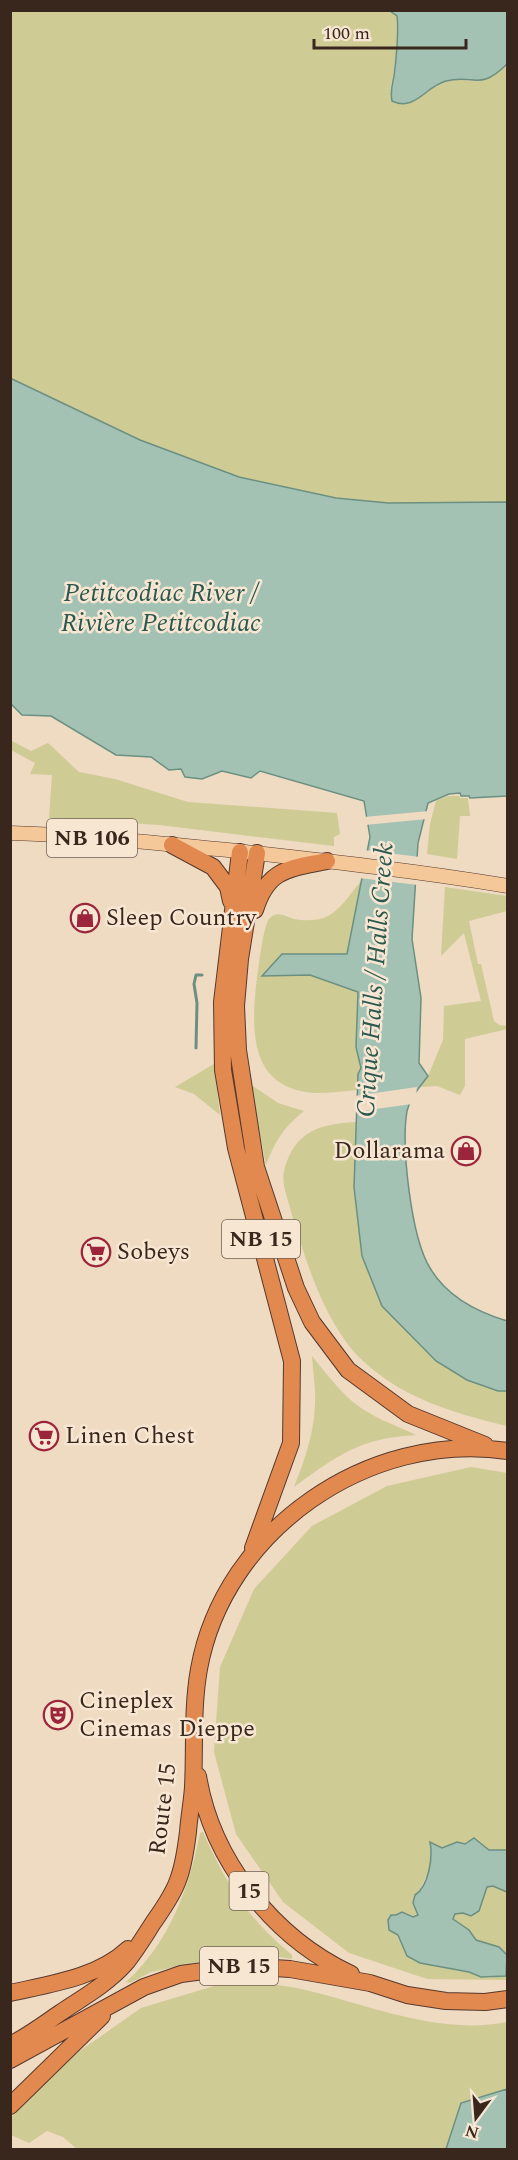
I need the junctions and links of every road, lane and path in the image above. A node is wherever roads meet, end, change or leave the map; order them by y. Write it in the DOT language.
graph roads {
  1 [pos="10,833"];
  2 [pos="172,845"];
  3 [pos="240,852"];
  4 [pos="257,854"];
  5 [pos="327,861"];
  6 [pos="507,886"];
  7 [pos="233,915"];
  8 [pos="240,959"];
  9 [pos="502,1450"];
  10 [pos="250,1557"];
  11 [pos="194,1749"];
  12 [pos="148,1930"];
  13 [pos="370,1983"];
  14 [pos="10,1993"];
  15 [pos="507,1999"];
  16 [pos="114,2005"];
  17 [pos="10,2045"];
  18 [pos="10,2060"];
  19 [pos="10,2106"];
  1 -- 2 [label="main road, NB 106"];
  2 -- 3 [label="main road, NB 106"];
  2 -- 7 [label="highway"];
  3 -- 4 [label="main road, NB 106"];
  3 -- 7 [label="highway, NB 15"];
  4 -- 5 [label="main road, NB 106"];
  4 -- 8 [label="highway, NB 15"];
  5 -- 6 [label="main road, NB 106"];
  5 -- 8 [label="highway"];
  7 -- 10 [label="highway, NB 15"];
  8 -- 9 [label="highway, NB 15"];
  9 -- 10 [label="highway, Route 15 / NB 15"];
  10 -- 11 [label="highway, Route 15 / NB 15"];
  11 -- 12 [label="highway, Route 15 / NB 15"];
  11 -- 13 [label="highway, 15"];
  12 -- 14 [label="highway"];
  12 -- 17 [label="highway, NB 15"];
  13 -- 15 [label="highway, NB 15"];
  13 -- 16 [label="highway, NB 15"];
  16 -- 18 [label="highway, NB 15"];
  16 -- 19 [label="highway"];
}
